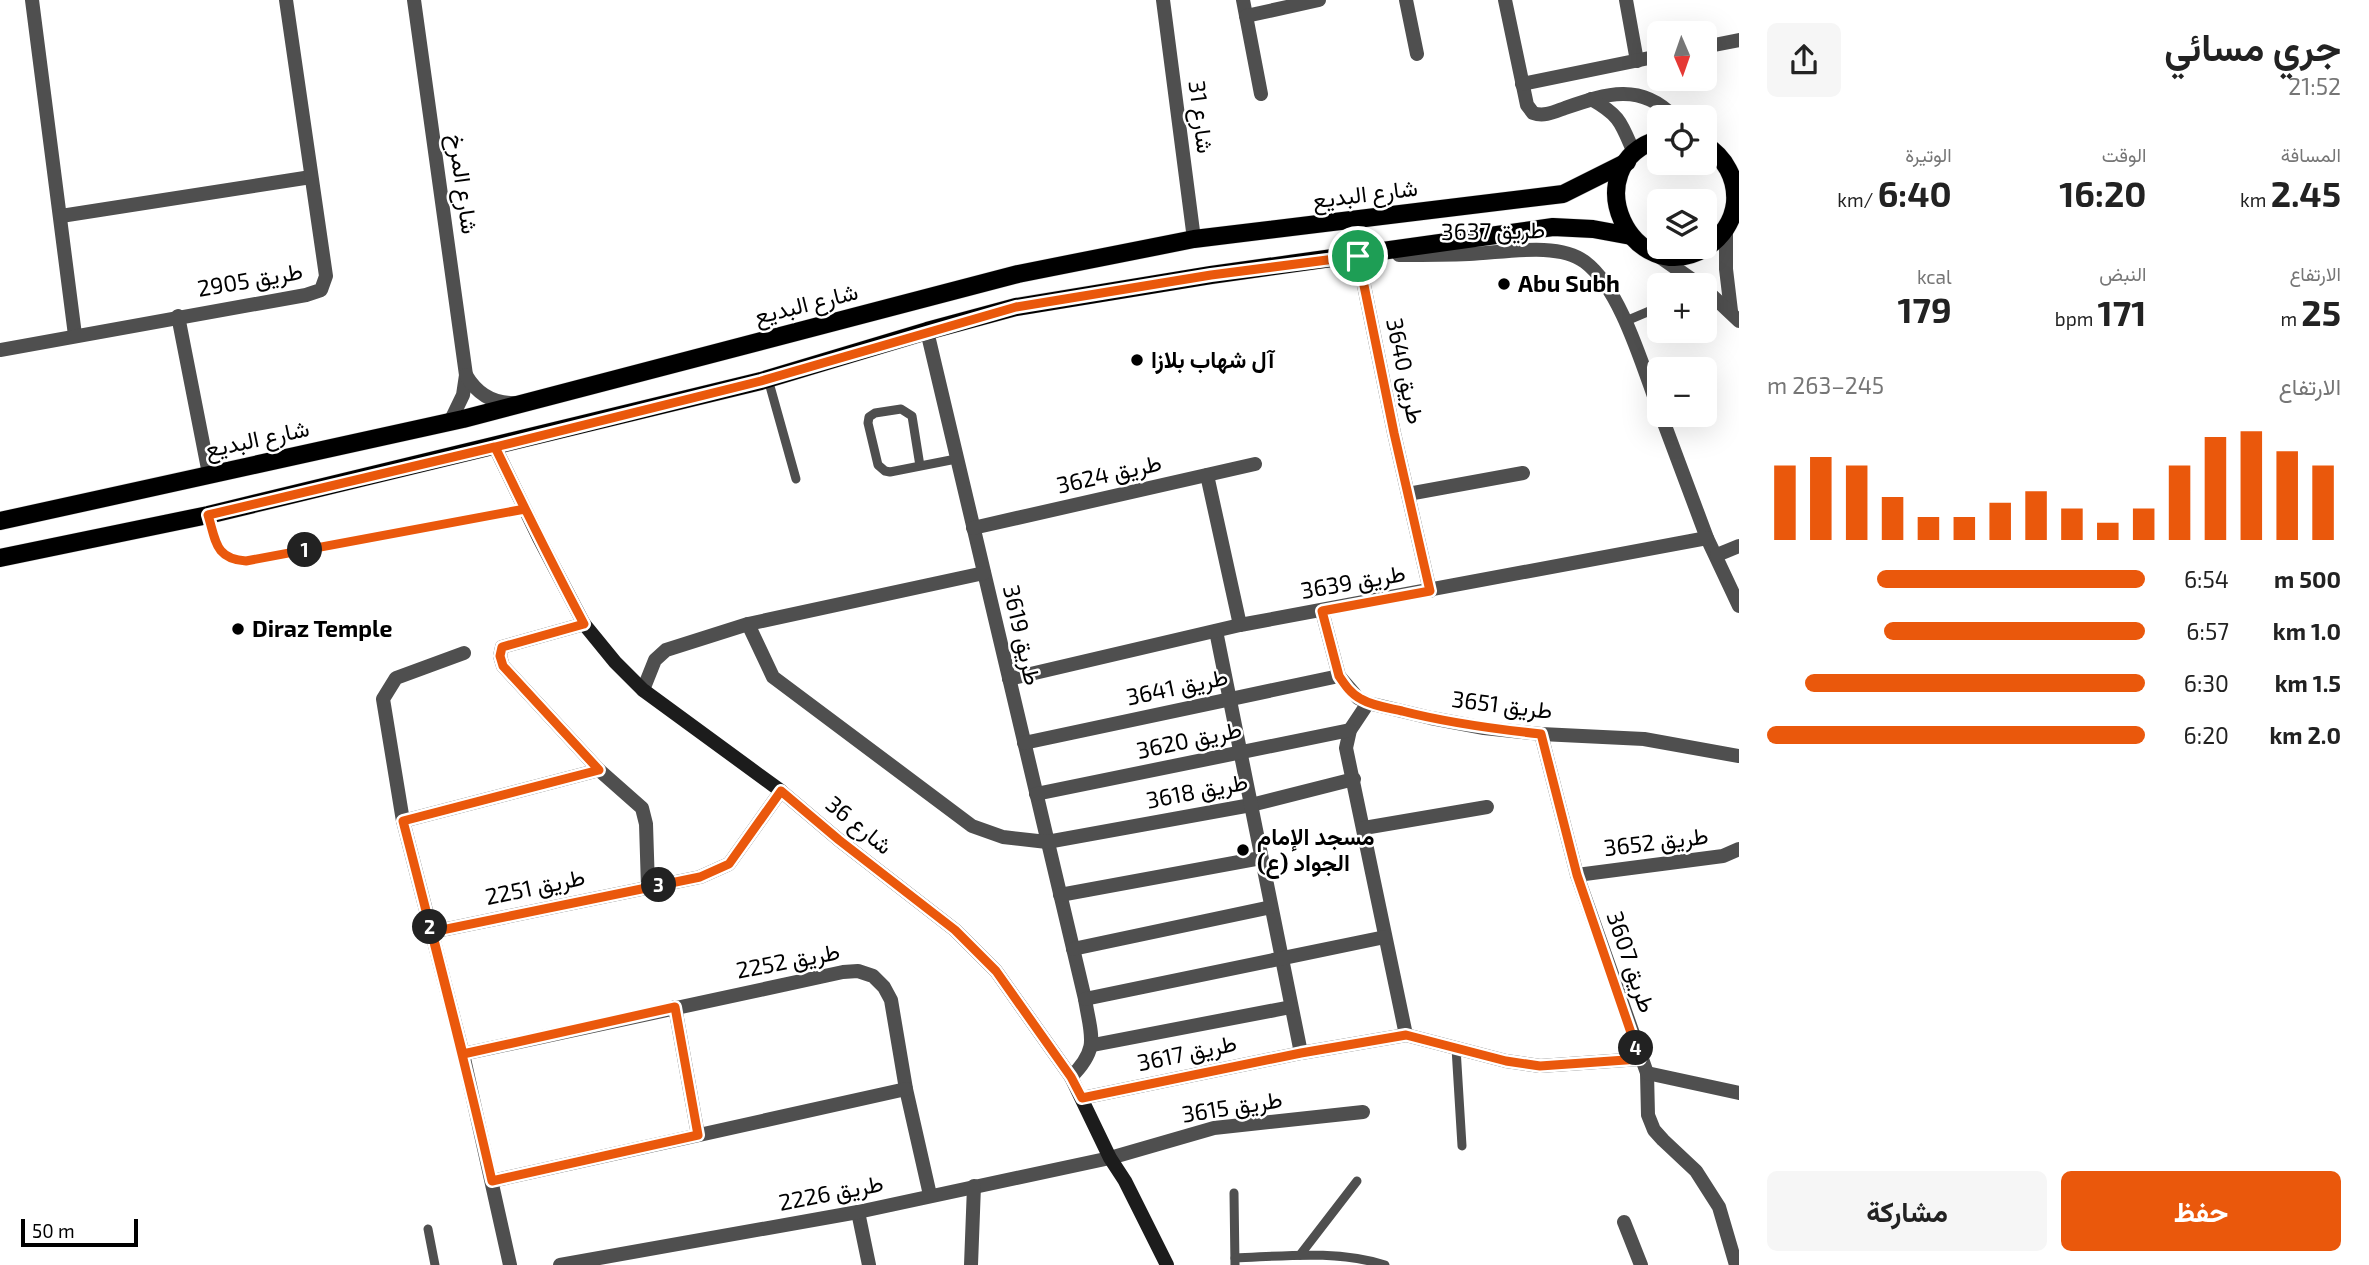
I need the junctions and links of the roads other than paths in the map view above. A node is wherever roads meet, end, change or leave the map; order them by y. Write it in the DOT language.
graph roads {
  1 [pos="32,0"];
  2 [pos="286,0"];
  3 [pos="414,0"];
  4 [pos="1163,0"];
  5 [pos="1243,0"];
  6 [pos="1319,0"];
  7 [pos="1406,0"];
  8 [pos="1505,0"];
  9 [pos="1626,0"];
  10 [pos="1246,16"];
  11 [pos="1739,40"];
  12 [pos="1717,44"];
  13 [pos="1417,54"];
  14 [pos="1647,59"];
  15 [pos="1637,61"];
  16 [pos="1522,84"];
  17 [pos="1261,94"];
  18 [pos="1591,99"];
  19 [pos="1660,105"];
  20 [pos="1647,144"];
  21 [pos="1717,150"];
  22 [pos="1739,154"];
  23 [pos="1717,156"];
  24 [pos="1631,157"];
  25 [pos="311,177"];
  26 [pos="61,216"];
  27 [pos="1733,218"];
  28 [pos="1631,236"];
  29 [pos="1717,236"];
  30 [pos="1194,239"];
  31 [pos="1647,249"];
  32 [pos="1358,256"];
  33 [pos="1662,259"];
  34 [pos="1682,273"];
  35 [pos="1717,300"];
  36 [pos="1647,312"];
  37 [pos="178,316"];
  38 [pos="1735,316"];
  39 [pos="1626,321"];
  40 [pos="927,331"];
  41 [pos="75,335"];
  42 [pos="0,350"];
  43 [pos="466,375"];
  44 [pos="1647,378"];
  45 [pos="768,379"];
  46 [pos="522,402"];
  47 [pos="450,422"];
  48 [pos="1665,427"];
  49 [pos="495,447"];
  50 [pos="956,459"];
  51 [pos="1255,464"];
  52 [pos="920,466"];
  53 [pos="1523,473"];
  54 [pos="209,474"];
  55 [pos="1207,475"];
  56 [pos="796,479"];
  57 [pos="1408,494"];
  58 [pos="525,509"];
  59 [pos="208,515"];
  60 [pos="0,522"];
  61 [pos="973,528"];
  62 [pos="1707,538"];
  63 [pos="1739,546"];
  64 [pos="1717,555"];
  65 [pos="0,558"];
  66 [pos="984,573"];
  67 [pos="1430,591"];
  68 [pos="1739,606"];
  69 [pos="1322,611"];
  70 [pos="584,624"];
  71 [pos="748,624"];
  72 [pos="1240,625"];
  73 [pos="1216,631"];
  74 [pos="464,653"];
  75 [pos="1339,676"];
  76 [pos="1009,679"];
  77 [pos="643,690"];
  78 [pos="1230,699"];
  79 [pos="1368,703"];
  80 [pos="1350,730"];
  81 [pos="1541,734"];
  82 [pos="1024,743"];
  83 [pos="1240,752"];
  84 [pos="1739,756"];
  85 [pos="599,770"];
  86 [pos="1354,779"];
  87 [pos="781,791"];
  88 [pos="1036,794"];
  89 [pos="1251,805"];
  90 [pos="1488,807"];
  91 [pos="403,821"];
  92 [pos="1364,828"];
  93 [pos="1047,842"];
  94 [pos="1739,849"];
  95 [pos="1261,858"];
  96 [pos="1577,875"];
  97 [pos="648,887"];
  98 [pos="1060,895"];
  99 [pos="1271,907"];
  100 [pos="432,932"];
  101 [pos="1385,937"];
  102 [pos="1073,949"];
  103 [pos="1281,957"];
  104 [pos="1085,999"];
  105 [pos="675,1007"];
  106 [pos="1291,1007"];
  107 [pos="1406,1035"];
  108 [pos="1093,1045"];
  109 [pos="1456,1048"];
  110 [pos="1301,1053"];
  111 [pos="463,1054"];
  112 [pos="1644,1066"];
  113 [pos="1071,1077"];
  114 [pos="906,1089"];
  115 [pos="1739,1093"];
  116 [pos="1082,1098"];
  117 [pos="1363,1112"];
  118 [pos="698,1135"];
  119 [pos="1462,1146"];
  120 [pos="1110,1158"];
  121 [pos="492,1181"];
  122 [pos="1357,1181"];
  123 [pos="974,1186"];
  124 [pos="1234,1193"];
  125 [pos="930,1195"];
  126 [pos="859,1212"];
  127 [pos="1624,1222"];
  128 [pos="428,1229"];
  129 [pos="1300,1255"];
  130 [pos="1235,1262"];
  131 [pos="568,1264"];
  132 [pos="435,1265"];
  133 [pos="510,1265"];
  134 [pos="869,1265"];
  135 [pos="971,1265"];
  136 [pos="1167,1265"];
  137 [pos="1385,1265"];
  138 [pos="1641,1265"];
  139 [pos="1736,1265"];
  1 -- 26 [label="street"];
  2 -- 25 [label="street, طريق 2905"];
  3 -- 43 [label="street, شارع المرخ"];
  4 -- 30 [label="street, شارع 31"];
  5 -- 10 [label="street"];
  6 -- 10 [label="street"];
  7 -- 13 [label="street"];
  8 -- 16 [label="street"];
  9 -- 15 [label="street"];
  10 -- 17 [label="street"];
  11 -- 12 [label="street"];
  14 -- 15 [label="street"];
  15 -- 16 [label="street"];
  16 -- 18 [label="street"];
  18 -- 19 [label="street"];
  18 -- 24 [label="street"];
  20 -- 24 [label="main road, شارع البديع"];
  21 -- 22 [label="main road"];
  23 -- 27 [label="main road"];
  24 -- 28 [label="main road"];
  24 -- 30 [label="main road, شارع البديع"];
  25 -- 26 [label="street"];
  25 -- 37 [label="street, طريق 2905"];
  26 -- 41 [label="street"];
  27 -- 29 [label="main road"];
  27 -- 38 [label="street"];
  28 -- 31 [label="main road"];
  28 -- 32 [label="main road"];
  30 -- 46 [label="main road, شارع البديع"];
  32 -- 39 [label="street, طريق 3637"];
  32 -- 40 [label="main road"];
  32 -- 57 [label="street, طريق 3640"];
  33 -- 34 [label="street"];
  35 -- 38 [label="street"];
  36 -- 39 [label="lane"];
  37 -- 41 [label="street, طريق 2905"];
  37 -- 54 [label="street"];
  39 -- 44 [label="street, طريق 3637"];
  40 -- 45 [label="main road"];
  40 -- 50 [label="street, طريق 3619"];
  41 -- 42 [label="street, طريق 2905"];
  43 -- 46 [label="street"];
  43 -- 47 [label="street, شارع المرخ"];
  45 -- 49 [label="main road"];
  45 -- 56 [label="lane"];
  46 -- 47 [label="main road, شارع البديع"];
  47 -- 54 [label="main road, شارع البديع"];
  48 -- 62 [label="street"];
  49 -- 58 [label="street, شارع 36"];
  49 -- 59 [label="main road"];
  50 -- 52 [label="lane"];
  50 -- 61 [label="street, طريق 3619"];
  51 -- 55 [label="street, طريق 3624"];
  52 -- 52 [label="lane"];
  53 -- 57 [label="street"];
  54 -- 60 [label="main road, شارع البديع"];
  55 -- 61 [label="street, طريق 3624"];
  55 -- 72 [label="street"];
  57 -- 67 [label="street, طريق 3640"];
  58 -- 59 [label="lane"];
  58 -- 70 [label="street, شارع 36"];
  59 -- 65 [label="main road"];
  61 -- 66 [label="street, طريق 3619"];
  62 -- 64 [label="street"];
  62 -- 67 [label="street, طريق 3639"];
  63 -- 64 [label="street"];
  64 -- 68 [label="street"];
  66 -- 71 [label="street"];
  66 -- 76 [label="street, طريق 3619"];
  67 -- 69 [label="street, طريق 3639"];
  69 -- 72 [label="street, طريق 3639"];
  69 -- 75 [label="street, طريق 3651"];
  70 -- 77 [label="street, شارع 36"];
  70 -- 85 [label="street"];
  71 -- 77 [label="street"];
  71 -- 93 [label="street, طريق 3618"];
  72 -- 73 [label="street, طريق 3639"];
  73 -- 76 [label="street, طريق 3639"];
  73 -- 78 [label="street"];
  74 -- 91 [label="street"];
  75 -- 78 [label="street, طريق 3641"];
  75 -- 79 [label="street, طريق 3651"];
  76 -- 82 [label="street, طريق 3619"];
  77 -- 87 [label="street, شارع 36"];
  78 -- 82 [label="street, طريق 3641"];
  78 -- 83 [label="street"];
  79 -- 80 [label="street"];
  79 -- 81 [label="street, طريق 3651"];
  80 -- 83 [label="street, طريق 3620"];
  80 -- 86 [label="street"];
  81 -- 84 [label="street, طريق 3651"];
  81 -- 96 [label="street, طريق 3607"];
  82 -- 88 [label="street, طريق 3619"];
  83 -- 88 [label="street, طريق 3620"];
  83 -- 89 [label="street"];
  85 -- 91 [label="street"];
  85 -- 97 [label="street"];
  86 -- 89 [label="street, طريق 3618"];
  86 -- 92 [label="street"];
  87 -- 97 [label="street, طريق 2251"];
  87 -- 113 [label="street, شارع 36"];
  88 -- 93 [label="street, طريق 3619"];
  89 -- 93 [label="street, طريق 3618"];
  89 -- 95 [label="street"];
  90 -- 92 [label="street"];
  91 -- 100 [label="street"];
  92 -- 101 [label="street"];
  93 -- 98 [label="street, طريق 3619"];
  94 -- 96 [label="street, طريق 3652"];
  95 -- 98 [label="street"];
  95 -- 99 [label="street"];
  96 -- 112 [label="street, طريق 3607"];
  97 -- 100 [label="street, طريق 2251"];
  98 -- 102 [label="street, طريق 3619"];
  99 -- 102 [label="street"];
  99 -- 103 [label="street"];
  100 -- 111 [label="street"];
  101 -- 103 [label="street"];
  101 -- 107 [label="street"];
  102 -- 104 [label="street, طريق 3619"];
  103 -- 104 [label="street"];
  103 -- 106 [label="street"];
  104 -- 108 [label="street, طريق 3619"];
  105 -- 111 [label="street, طريق 2252"];
  105 -- 114 [label="street, طريق 2252"];
  105 -- 118 [label="street"];
  106 -- 108 [label="street, طريق 3617"];
  106 -- 110 [label="street"];
  107 -- 109 [label="street"];
  107 -- 110 [label="street, طريق 3617"];
  108 -- 113 [label="street"];
  109 -- 112 [label="street"];
  109 -- 119 [label="lane"];
  110 -- 116 [label="street, طريق 3617"];
  111 -- 121 [label="street"];
  112 -- 115 [label="street"];
  112 -- 139 [label="street, طريق 3607"];
  113 -- 116 [label="street, شارع 36"];
  114 -- 118 [label="street"];
  114 -- 125 [label="street, طريق 2252"];
  116 -- 120 [label="street, شارع 36"];
  117 -- 120 [label="street, طريق 3615"];
  118 -- 121 [label="street"];
  120 -- 123 [label="street, طريق 2226"];
  120 -- 136 [label="street, شارع 36"];
  121 -- 133 [label="street"];
  122 -- 129 [label="lane"];
  123 -- 125 [label="street, طريق 2226"];
  123 -- 135 [label="street"];
  124 -- 130 [label="lane"];
  125 -- 126 [label="street, طريق 2226"];
  126 -- 131 [label="street, طريق 2226"];
  126 -- 134 [label="street"];
  127 -- 138 [label="street"];
  128 -- 132 [label="lane"];
  129 -- 130 [label="lane"];
  129 -- 137 [label="lane"];
}
